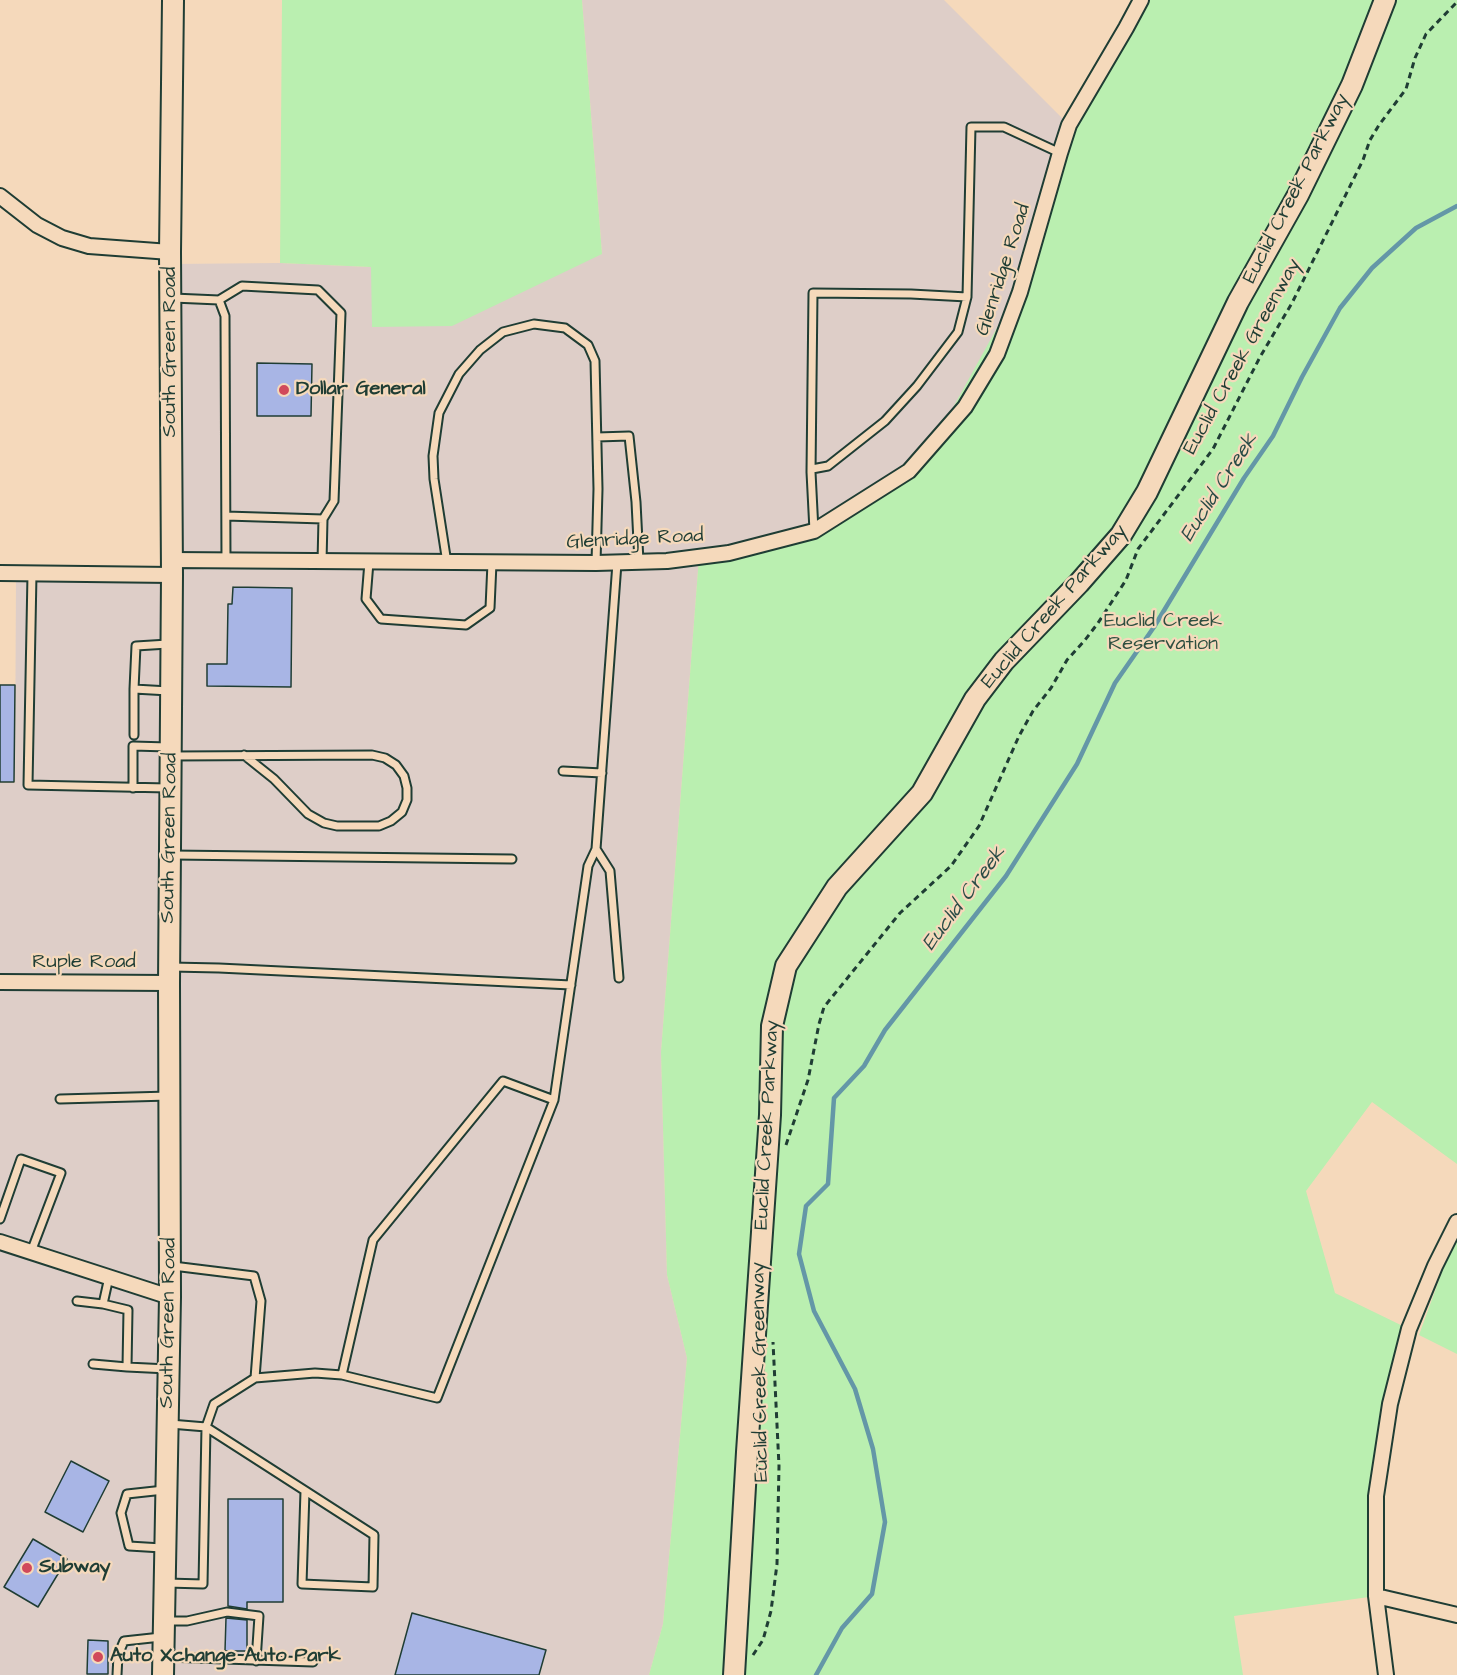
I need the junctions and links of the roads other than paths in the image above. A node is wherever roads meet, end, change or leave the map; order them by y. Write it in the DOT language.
graph roads {
  1 [pos="173,0"];
  2 [pos="1385,0"];
  3 [pos="1136,1"];
  4 [pos="1060,153"];
  5 [pos="0,196"];
  6 [pos="170,252"];
  7 [pos="967,297"];
  8 [pos="170,298"];
  9 [pos="219,300"];
  10 [pos="597,437"];
  11 [pos="812,469"];
  12 [pos="225,516"];
  13 [pos="323,519"];
  14 [pos="814,531"];
  15 [pos="226,561"];
  16 [pos="322,561"];
  17 [pos="369,562"];
  18 [pos="639,562"];
  19 [pos="447,563"];
  20 [pos="492,563"];
  21 [pos="617,563"];
  22 [pos="596,564"];
  23 [pos="172,568"];
  24 [pos="0,573"];
  25 [pos="32,574"];
  26 [pos="172,643"];
  27 [pos="134,689"];
  28 [pos="171,692"];
  29 [pos="134,735"];
  30 [pos="171,751"];
  31 [pos="244,755"];
  32 [pos="563,771"];
  33 [pos="602,773"];
  34 [pos="133,788"];
  35 [pos="170,788"];
  36 [pos="596,849"];
  37 [pos="170,855"];
  38 [pos="512,859"];
  39 [pos="169,975"];
  40 [pos="619,978"];
  41 [pos="0,982"];
  42 [pos="571,985"];
  43 [pos="169,1096"];
  44 [pos="60,1098"];
  45 [pos="554,1100"];
  46 [pos="0,1220"];
  47 [pos="1457,1222"];
  48 [pos="0,1242"];
  49 [pos="32,1252"];
  50 [pos="170,1265"];
  51 [pos="109,1277"];
  52 [pos="170,1297"];
  53 [pos="77,1301"];
  54 [pos="103,1305"];
  55 [pos="93,1364"];
  56 [pos="127,1367"];
  57 [pos="168,1370"];
  58 [pos="342,1375"];
  59 [pos="255,1378"];
  60 [pos="167,1424"];
  61 [pos="206,1427"];
  62 [pos="166,1490"];
  63 [pos="304,1491"];
  64 [pos="165,1549"];
  65 [pos="164,1583"];
  66 [pos="1376,1596"];
  67 [pos="1457,1615"];
  68 [pos="164,1629"];
  69 [pos="256,1661"];
  70 [pos="313,1662"];
  71 [pos="163,1666"];
  72 [pos="117,1675"];
  73 [pos="734,1675"];
  74 [pos="1386,1675"];
  1 -- 6 [label="street, South Green Road"];
  2 -- 73 [label="street, Euclid Creek Parkway"];
  3 -- 4 [label="street, Glenridge Road"];
  4 -- 7 [label="lane"];
  4 -- 14 [label="street, Glenridge Road"];
  5 -- 6 [label="street"];
  6 -- 8 [label="street, South Green Road"];
  7 -- 11 [label="lane"];
  7 -- 11 [label="lane"];
  8 -- 9 [label="lane"];
  8 -- 23 [label="street, South Green Road"];
  9 -- 12 [label="lane"];
  9 -- 13 [label="lane"];
  10 -- 18 [label="lane"];
  10 -- 19 [label="lane"];
  10 -- 22 [label="lane"];
  11 -- 14 [label="lane"];
  12 -- 13 [label="lane"];
  12 -- 15 [label="lane"];
  13 -- 16 [label="lane"];
  14 -- 18 [label="street, Glenridge Road"];
  15 -- 16 [label="street, Glenridge Road"];
  15 -- 23 [label="street, Glenridge Road"];
  16 -- 17 [label="street, Glenridge Road"];
  17 -- 19 [label="street, Glenridge Road"];
  17 -- 20 [label="lane"];
  18 -- 21 [label="street, Glenridge Road"];
  19 -- 20 [label="street, Glenridge Road"];
  20 -- 22 [label="street, Glenridge Road"];
  21 -- 22 [label="street, Glenridge Road"];
  21 -- 33 [label="lane"];
  23 -- 25 [label="street, Glenridge Road"];
  23 -- 26 [label="street, South Green Road"];
  24 -- 25 [label="street, Glenridge Road"];
  25 -- 34 [label="lane"];
  26 -- 27 [label="lane"];
  26 -- 28 [label="street, South Green Road"];
  27 -- 28 [label="lane"];
  27 -- 29 [label="lane"];
  28 -- 30 [label="street, South Green Road"];
  30 -- 31 [label="lane"];
  30 -- 34 [label="lane"];
  30 -- 35 [label="street, South Green Road"];
  31 -- 31 [label="lane"];
  32 -- 33 [label="lane"];
  33 -- 36 [label="lane"];
  34 -- 35 [label="lane"];
  35 -- 37 [label="street, South Green Road"];
  36 -- 40 [label="lane"];
  36 -- 42 [label="lane"];
  37 -- 38 [label="lane"];
  37 -- 39 [label="street, South Green Road"];
  39 -- 41 [label="street, Ruple Road"];
  39 -- 42 [label="lane"];
  39 -- 43 [label="street, South Green Road"];
  42 -- 45 [label="lane"];
  43 -- 44 [label="lane"];
  43 -- 50 [label="street, South Green Road"];
  45 -- 58 [label="lane"];
  45 -- 58 [label="lane"];
  46 -- 49 [label="lane"];
  47 -- 66 [label="street"];
  48 -- 49 [label="street"];
  49 -- 51 [label="street"];
  50 -- 52 [label="street, South Green Road"];
  50 -- 59 [label="lane"];
  51 -- 52 [label="street"];
  51 -- 54 [label="lane"];
  52 -- 57 [label="street, South Green Road"];
  53 -- 54 [label="lane"];
  54 -- 56 [label="lane"];
  55 -- 56 [label="lane"];
  56 -- 57 [label="lane"];
  57 -- 60 [label="street, South Green Road"];
  58 -- 59 [label="lane"];
  59 -- 61 [label="lane"];
  60 -- 61 [label="lane"];
  60 -- 62 [label="street, South Green Road"];
  61 -- 63 [label="lane"];
  61 -- 65 [label="lane"];
  62 -- 64 [label="street, South Green Road"];
  62 -- 64 [label="lane"];
  63 -- 63 [label="lane"];
  64 -- 65 [label="street, South Green Road"];
  65 -- 68 [label="street, South Green Road"];
  66 -- 67 [label="street"];
  66 -- 74 [label="street"];
  68 -- 69 [label="lane"];
  68 -- 71 [label="street, South Green Road"];
  68 -- 72 [label="lane"];
  69 -- 70 [label="lane"];
  69 -- 71 [label="lane"];
}
